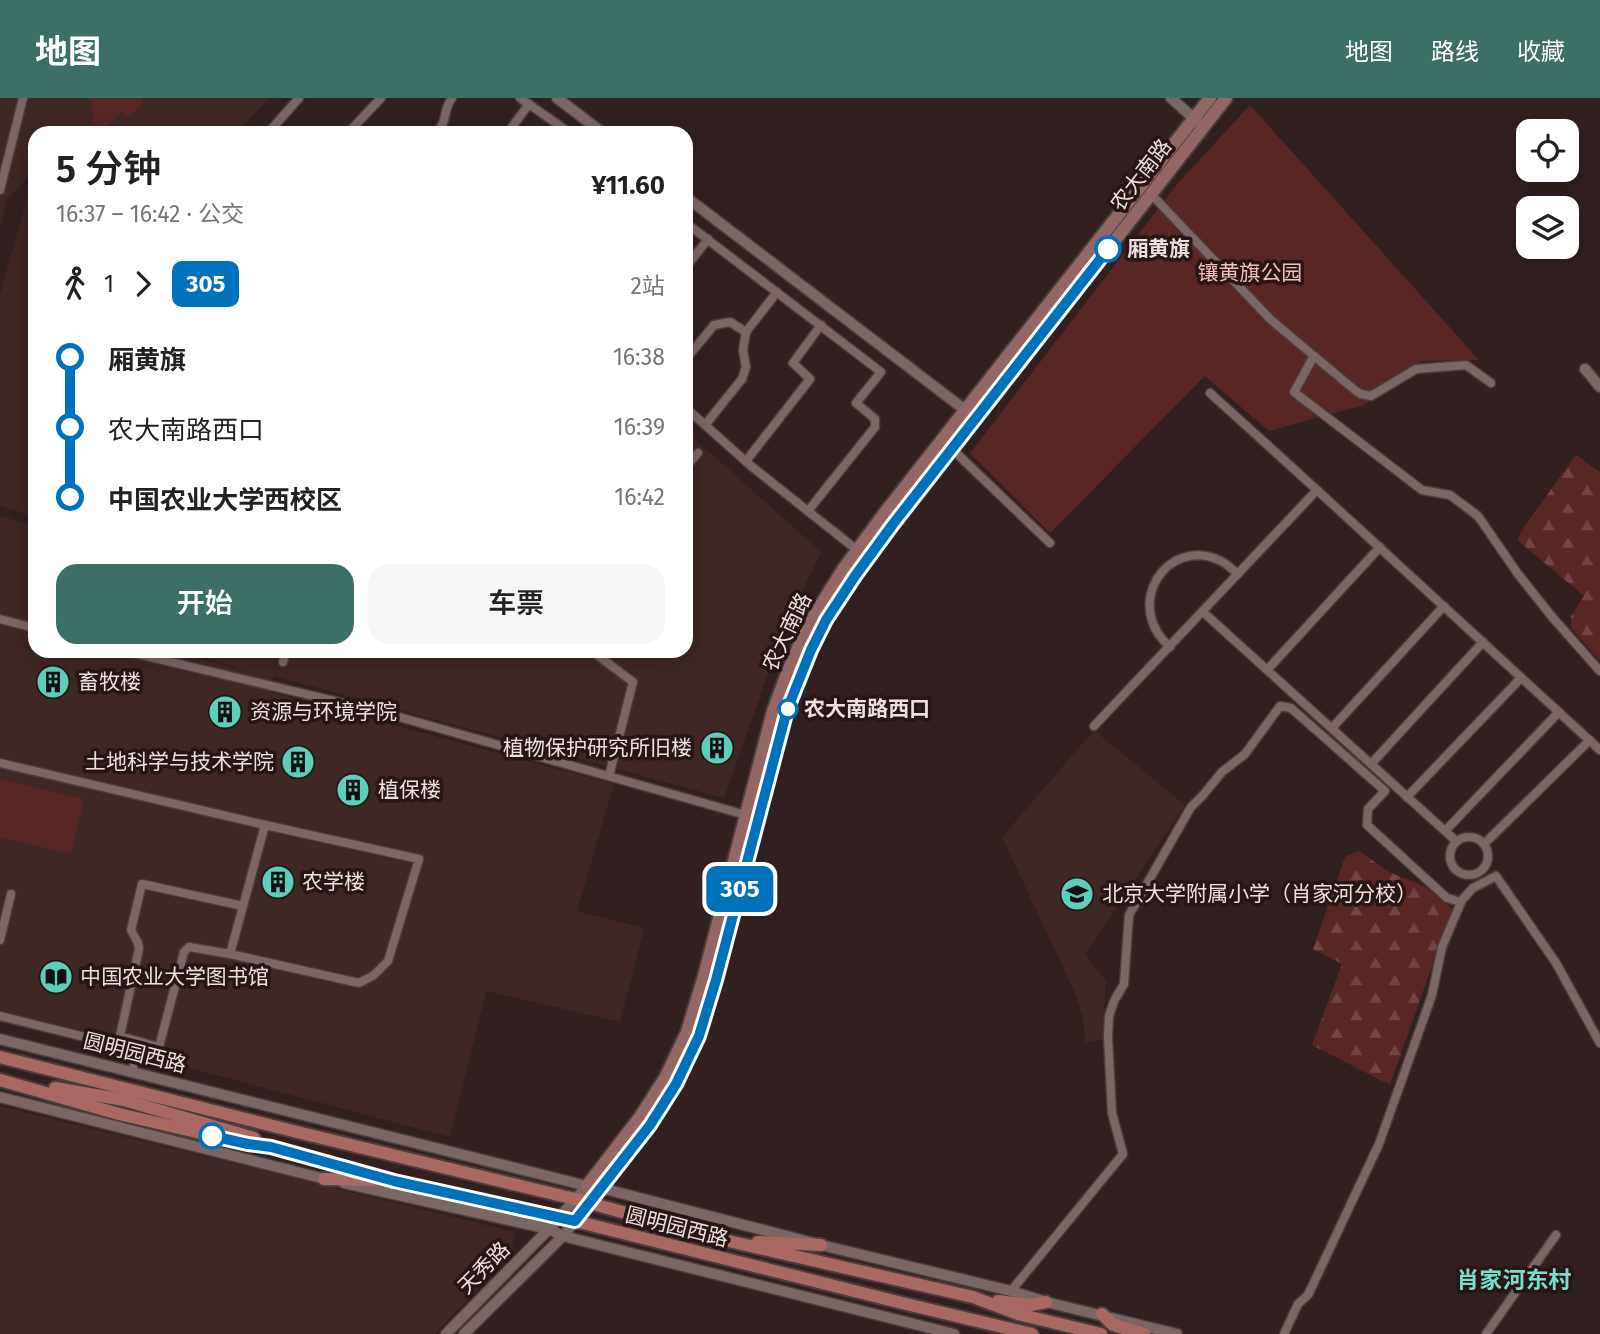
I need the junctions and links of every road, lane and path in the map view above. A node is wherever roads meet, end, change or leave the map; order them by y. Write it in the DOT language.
graph roads {
  1 [pos="23,98"];
  2 [pos="299,98"];
  3 [pos="382,98"];
  4 [pos="452,98"];
  5 [pos="520,98"];
  6 [pos="557,98"];
  7 [pos="1171,98"];
  8 [pos="1210,98"];
  9 [pos="1226,98"];
  10 [pos="529,103"];
  11 [pos="1199,122"];
  12 [pos="274,126"];
  13 [pos="355,126"];
  14 [pos="443,126"];
  15 [pos="513,126"];
  16 [pos="560,126"];
  17 [pos="594,126"];
  18 [pos="0,190"];
  19 [pos="1151,194"];
  20 [pos="693,202"];
  21 [pos="693,228"];
  22 [pos="708,239"];
  23 [pos="693,258"];
  24 [pos="778,292"];
  25 [pos="821,325"];
  26 [pos="746,332"];
  27 [pos="693,350"];
  28 [pos="1314,356"];
  29 [pos="1585,369"];
  30 [pos="1491,383"];
  31 [pos="1600,387"];
  32 [pos="1210,393"];
  33 [pos="965,410"];
  34 [pos="693,414"];
  35 [pos="705,425"];
  36 [pos="952,449"];
  37 [pos="698,453"];
  38 [pos="693,459"];
  39 [pos="746,461"];
  40 [pos="1317,490"];
  41 [pos="808,511"];
  42 [pos="1051,543"];
  43 [pos="1380,547"];
  44 [pos="857,550"];
  45 [pos="1238,574"];
  46 [pos="1444,606"];
  47 [pos="1203,612"];
  48 [pos="0,619"];
  49 [pos="28,626"];
  50 [pos="1483,642"];
  51 [pos="1170,647"];
  52 [pos="154,658"];
  53 [pos="284,658"];
  54 [pos="601,658"];
  55 [pos="283,662"];
  56 [pos="1267,670"];
  57 [pos="1600,671"];
  58 [pos="1521,678"];
  59 [pos="1559,712"];
  60 [pos="1094,726"];
  61 [pos="1332,728"];
  62 [pos="1590,740"];
  63 [pos="1600,749"];
  64 [pos="0,762"];
  65 [pos="1371,764"];
  66 [pos="608,776"];
  67 [pos="1407,797"];
  68 [pos="746,815"];
  69 [pos="265,825"];
  70 [pos="1445,831"];
  71 [pos="1456,841"];
  72 [pos="1484,844"];
  73 [pos="1484,867"];
  74 [pos="1496,876"];
  75 [pos="11,894"];
  76 [pos="1461,902"];
  77 [pos="243,906"];
  78 [pos="0,940"];
  79 [pos="230,954"];
  80 [pos="0,1016"];
  81 [pos="0,1039"];
  82 [pos="1600,1043"];
  83 [pos="139,1046"];
  84 [pos="0,1057"];
  85 [pos="132,1072"];
  86 [pos="0,1080"];
  87 [pos="0,1097"];
  88 [pos="324,1179"];
  89 [pos="394,1181"];
  90 [pos="587,1186"];
  91 [pos="601,1188"];
  92 [pos="575,1199"];
  93 [pos="590,1203"];
  94 [pos="560,1217"];
  95 [pos="575,1221"];
  96 [pos="549,1229"];
  97 [pos="1556,1235"];
  98 [pos="563,1236"];
  99 [pos="724,1240"];
  100 [pos="821,1245"];
  101 [pos="1011,1291"];
  102 [pos="973,1297"];
  103 [pos="1046,1302"];
  104 [pos="1102,1314"];
  105 [pos="960,1318"];
  106 [pos="473,1325"];
  107 [pos="446,1334"];
  108 [pos="464,1334"];
  109 [pos="482,1334"];
  110 [pos="954,1334"];
  111 [pos="994,1334"];
  112 [pos="1032,1334"];
  113 [pos="1101,1334"];
  114 [pos="1144,1334"];
  115 [pos="1177,1334"];
  116 [pos="1284,1334"];
  117 [pos="1486,1334"];
  1 -- 18 [label="street"];
  2 -- 12 [label="street"];
  3 -- 13 [label="street"];
  4 -- 14 [label="street"];
  5 -- 10 [label="street"];
  6 -- 17 [label="street"];
  7 -- 11 [label="street"];
  8 -- 11 [label="main road, 农大南路"];
  9 -- 11 [label="main road, 农大南路"];
  10 -- 15 [label="street"];
  10 -- 16 [label="street"];
  11 -- 19 [label="main road, 农大南路"];
  11 -- 33 [label="main road, 农大南路"];
  19 -- 28 [label="street"];
  19 -- 36 [label="main road, 农大南路"];
  20 -- 33 [label="street"];
  21 -- 22 [label="street"];
  22 -- 23 [label="street"];
  22 -- 24 [label="street"];
  24 -- 25 [label="street"];
  24 -- 26 [label="street"];
  25 -- 39 [label="street"];
  25 -- 41 [label="street"];
  26 -- 27 [label="street"];
  26 -- 35 [label="street"];
  28 -- 30 [label="street"];
  28 -- 57 [label="street"];
  29 -- 31 [label="street"];
  32 -- 40 [label="street"];
  33 -- 44 [label="main road, 农大南路"];
  34 -- 35 [label="street"];
  35 -- 39 [label="street"];
  36 -- 42 [label="street"];
  36 -- 91 [label="main road, 农大南路"];
  37 -- 38 [label="street"];
  39 -- 41 [label="street"];
  40 -- 43 [label="street"];
  40 -- 45 [label="street"];
  41 -- 44 [label="street"];
  43 -- 46 [label="street"];
  43 -- 56 [label="street"];
  44 -- 68 [label="main road, 农大南路"];
  45 -- 47 [label="street"];
  45 -- 51 [label="street"];
  46 -- 50 [label="street"];
  46 -- 61 [label="street"];
  47 -- 51 [label="street"];
  47 -- 56 [label="street"];
  48 -- 49 [label="street"];
  50 -- 58 [label="street"];
  50 -- 65 [label="street"];
  51 -- 60 [label="street"];
  52 -- 66 [label="street"];
  53 -- 55 [label="street"];
  54 -- 66 [label="street"];
  56 -- 61 [label="street"];
  58 -- 59 [label="street"];
  58 -- 67 [label="street"];
  59 -- 62 [label="street"];
  59 -- 70 [label="street"];
  61 -- 65 [label="street"];
  62 -- 63 [label="street"];
  62 -- 72 [label="street"];
  64 -- 69 [label="street"];
  65 -- 67 [label="street"];
  66 -- 68 [label="street"];
  67 -- 70 [label="street"];
  68 -- 90 [label="main road, 农大南路"];
  69 -- 77 [label="street"];
  69 -- 79 [label="street"];
  70 -- 71 [label="street"];
  71 -- 72 [label="street"];
  71 -- 73 [label="street"];
  72 -- 73 [label="street"];
  73 -- 74 [label="street"];
  74 -- 76 [label="street"];
  74 -- 82 [label="street"];
  75 -- 78 [label="street"];
  76 -- 101 [label="street"];
  76 -- 116 [label="street"];
  77 -- 79 [label="street"];
  77 -- 83 [label="street"];
  79 -- 83 [label="street"];
  80 -- 83 [label="street"];
  81 -- 85 [label="street, 圆明园西路"];
  83 -- 85 [label="street"];
  84 -- 92 [label="main road, 圆明园西路"];
  85 -- 90 [label="street, 圆明园西路"];
  86 -- 89 [label="main road, 圆明园西路"];
  87 -- 88 [label="street"];
  88 -- 89 [label="main road"];
  88 -- 96 [label="street"];
  89 -- 94 [label="main road, 圆明园西路"];
  90 -- 91 [label="street, 圆明园西路"];
  90 -- 92 [label="street, 天秀路"];
  91 -- 93 [label="street, 天秀路"];
  91 -- 100 [label="street, 圆明园西路"];
  92 -- 93 [label="main road, 圆明园西路"];
  92 -- 94 [label="street, 天秀路"];
  93 -- 95 [label="street, 天秀路"];
  93 -- 99 [label="main road, 圆明园西路"];
  94 -- 95 [label="main road, 圆明园西路"];
  94 -- 96 [label="street, 天秀路"];
  95 -- 98 [label="street, 天秀路"];
  95 -- 105 [label="main road, 圆明园西路"];
  96 -- 98 [label="street, 圆明园西路"];
  96 -- 107 [label="street, 天秀路"];
  97 -- 117 [label="street"];
  98 -- 106 [label="street, 天秀路"];
  98 -- 110 [label="street, 圆明园西路"];
  99 -- 100 [label="main road"];
  99 -- 102 [label="main road, 圆明园西路"];
  100 -- 101 [label="street, 圆明园西路"];
  101 -- 103 [label="street, 圆明园西路"];
  102 -- 103 [label="main road"];
  102 -- 113 [label="main road, 圆明园西路"];
  103 -- 104 [label="street, 圆明园西路"];
  104 -- 114 [label="main road"];
  104 -- 115 [label="street, 圆明园西路"];
  105 -- 111 [label="main road"];
  105 -- 112 [label="main road, 圆明园西路"];
  106 -- 108 [label="street, 天秀路"];
  106 -- 109 [label="street"];
}
